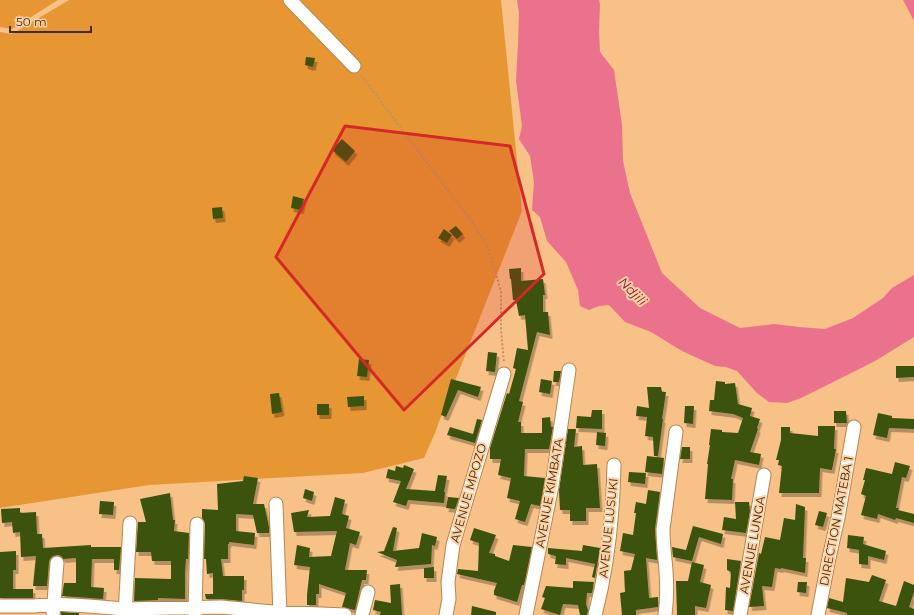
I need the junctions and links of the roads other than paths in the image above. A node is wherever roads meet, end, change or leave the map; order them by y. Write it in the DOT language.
graph roads {
  1 [pos="290,0"];
  2 [pos="354,66"];
  3 [pos="569,370"];
  4 [pos="504,374"];
  5 [pos="854,427"];
  6 [pos="676,432"];
  7 [pos="614,465"];
  8 [pos="764,475"];
  9 [pos="276,504"];
  10 [pos="130,524"];
  11 [pos="197,524"];
  12 [pos="56,563"];
  13 [pos="368,592"];
  14 [pos="0,606"];
  15 [pos="53,610"];
  16 [pos="195,611"];
  17 [pos="125,612"];
  18 [pos="280,614"];
  19 [pos="345,615"];
  20 [pos="362,615"];
  21 [pos="446,615"];
  22 [pos="526,615"];
  23 [pos="596,615"];
  24 [pos="665,615"];
  25 [pos="740,615"];
  26 [pos="818,615"];
  1 -- 2 [label="street"];
  3 -- 22 [label="street, AVENUE KIMBATA"];
  4 -- 21 [label="street, AVENUE MPOZO"];
  5 -- 26 [label="street, DIRECTION MATEBA 1"];
  6 -- 24 [label="street"];
  7 -- 23 [label="street, AVENUE LUSUKI"];
  8 -- 25 [label="street, AVENUE LUNGA"];
  9 -- 18 [label="street"];
  10 -- 17 [label="street"];
  11 -- 16 [label="street"];
  12 -- 15 [label="street"];
  13 -- 20 [label="street"];
  14 -- 15 [label="street"];
  15 -- 17 [label="street"];
  16 -- 17 [label="street"];
  16 -- 18 [label="street"];
  18 -- 19 [label="street"];
}
